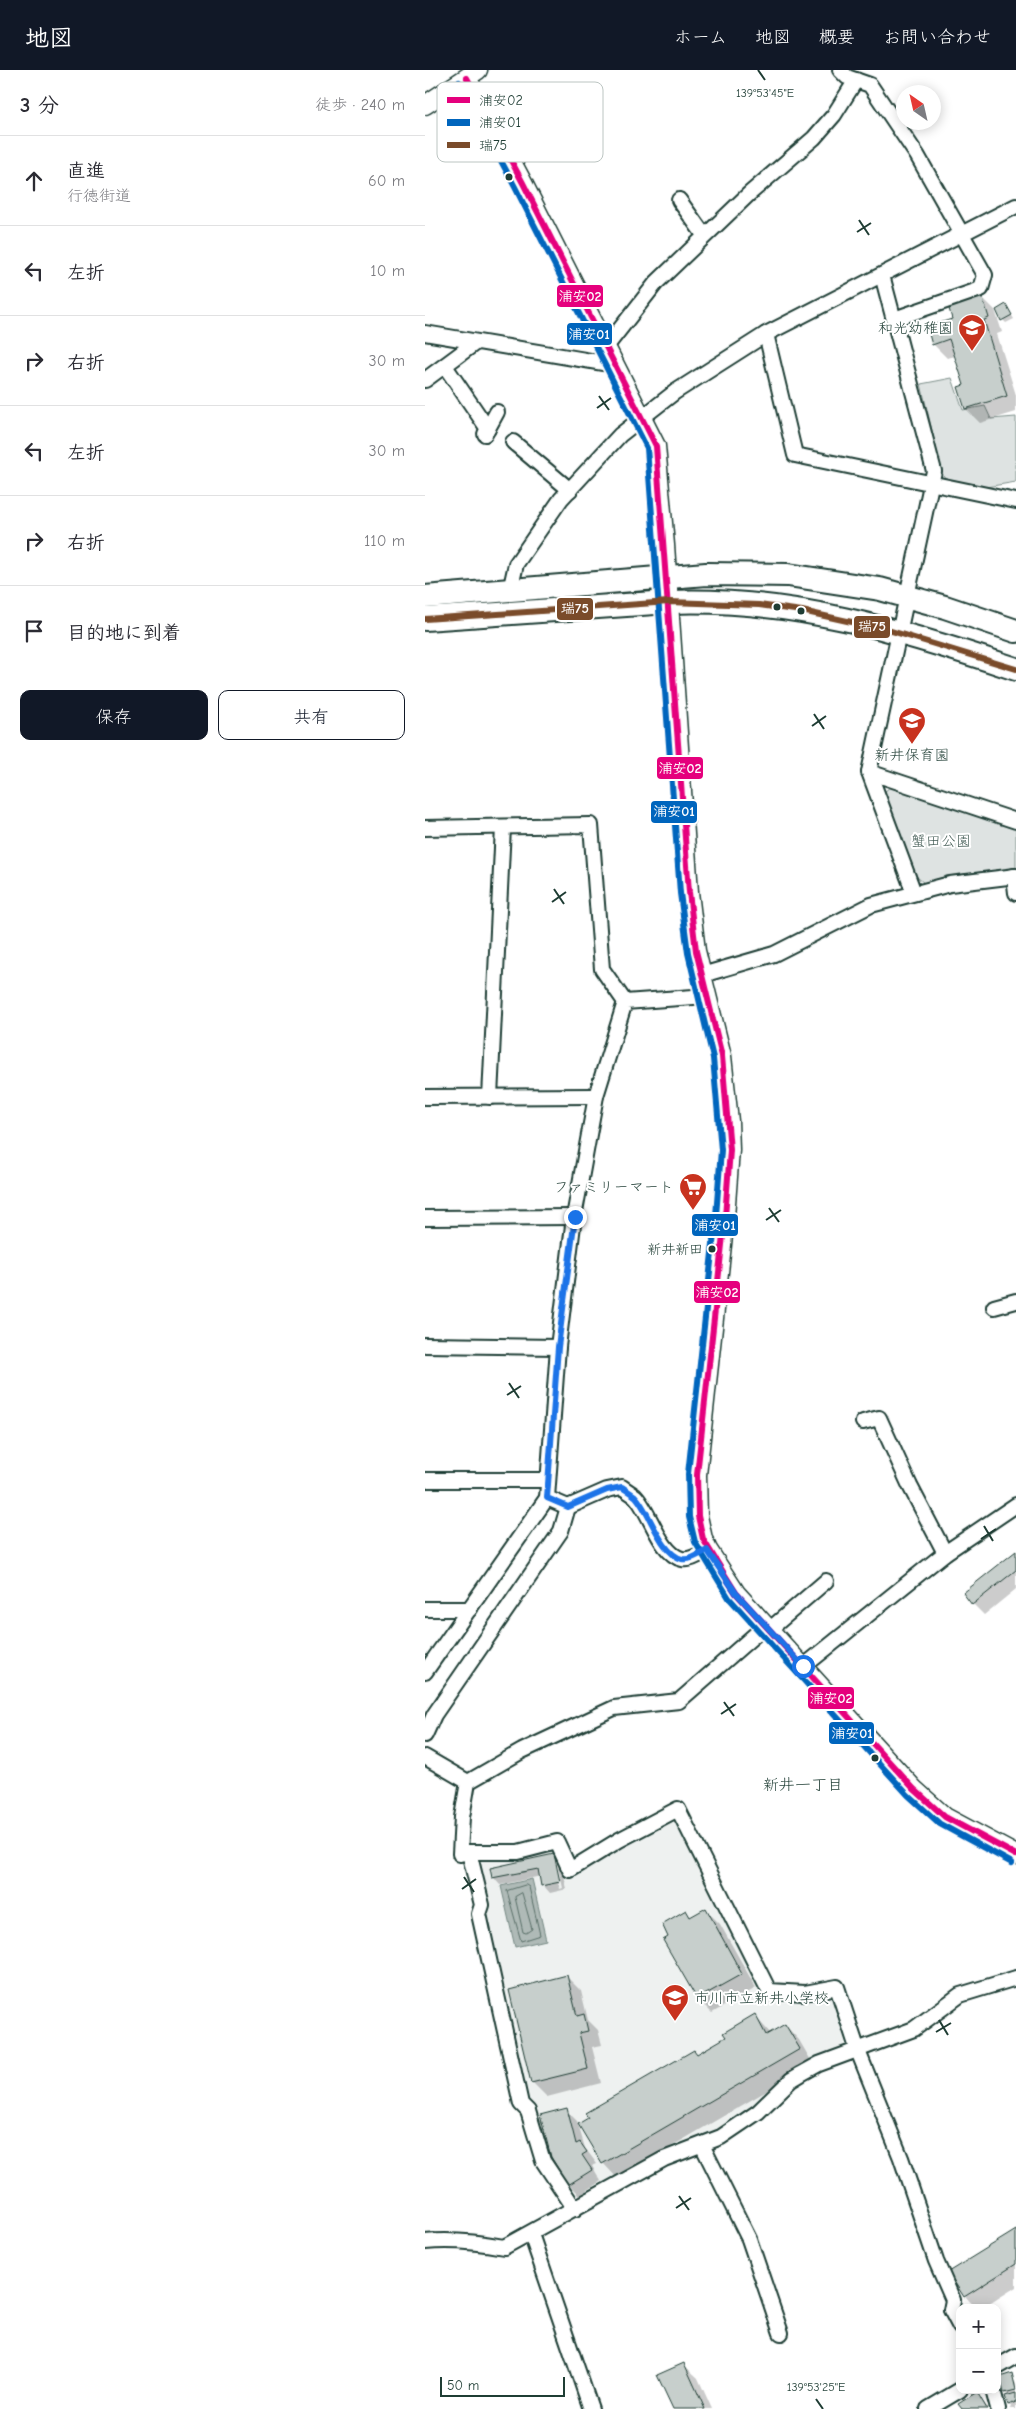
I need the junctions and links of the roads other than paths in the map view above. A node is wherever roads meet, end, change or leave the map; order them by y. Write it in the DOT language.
graph roads {
  1 [pos="840,70"];
  2 [pos="472,74"];
  3 [pos="856,80"];
  4 [pos="460,82"];
  5 [pos="437,97"];
  6 [pos="425,105"];
  7 [pos="512,162"];
  8 [pos="679,200"];
  9 [pos="1016,206"];
  10 [pos="963,233"];
  11 [pos="704,236"];
  12 [pos="882,275"];
  13 [pos="894,319"];
  14 [pos="425,333"];
  15 [pos="766,334"];
  16 [pos="475,343"];
  17 [pos="606,346"];
  18 [pos="615,365"];
  19 [pos="445,366"];
  20 [pos="425,380"];
  21 [pos="497,412"];
  22 [pos="642,417"];
  23 [pos="513,442"];
  24 [pos="931,483"];
  25 [pos="570,490"];
  26 [pos="1016,501"];
  27 [pos="667,576"];
  28 [pos="510,591"];
  29 [pos="907,596"];
  30 [pos="425,598"];
  31 [pos="669,602"];
  32 [pos="425,619"];
  33 [pos="898,631"];
  34 [pos="1016,631"];
  35 [pos="1016,670"];
  36 [pos="869,772"];
  37 [pos="1016,821"];
  38 [pos="503,827"];
  39 [pos="425,828"];
  40 [pos="1015,876"];
  41 [pos="914,893"];
  42 [pos="1016,893"];
  43 [pos="702,975"];
  44 [pos="707,996"];
  45 [pos="625,1002"];
  46 [pos="596,1096"];
  47 [pos="425,1097"];
  48 [pos="490,1097"];
  49 [pos="575,1217"];
  50 [pos="425,1218"];
  51 [pos="1016,1301"];
  52 [pos="994,1306"];
  53 [pos="425,1345"];
  54 [pos="558,1347"];
  55 [pos="863,1422"];
  56 [pos="425,1480"];
  57 [pos="547,1480"];
  58 [pos="547,1498"];
  59 [pos="1016,1505"];
  60 [pos="568,1507"];
  61 [pos="707,1550"];
  62 [pos="945,1553"];
  63 [pos="826,1581"];
  64 [pos="425,1609"];
  65 [pos="470,1609"];
  66 [pos="767,1628"];
  67 [pos="803,1666"];
  68 [pos="425,1672"];
  69 [pos="425,1735"];
  70 [pos="425,1757"];
  71 [pos="468,1782"];
  72 [pos="469,1852"];
  73 [pos="1016,1855"];
  74 [pos="1016,1978"];
  75 [pos="857,2051"];
  76 [pos="702,2145"];
  77 [pos="575,2209"];
  78 [pos="531,2234"];
  79 [pos="425,2242"];
  80 [pos="956,2320"];
  81 [pos="781,2333"];
  82 [pos="1016,2356"];
  83 [pos="1001,2365"];
  84 [pos="956,2392"];
  85 [pos="994,2394"];
  86 [pos="591,2409"];
  87 [pos="928,2409"];
  88 [pos="998,2409"];
  1 -- 3 [label="street"];
  2 -- 4 [label="street"];
  3 -- 10 [label="street"];
  3 -- 11 [label="street"];
  5 -- 6 [label="street"];
  7 -- 17 [label="street"];
  8 -- 11 [label="street"];
  9 -- 10 [label="street"];
  10 -- 12 [label="street"];
  10 -- 13 [label="street"];
  11 -- 17 [label="street"];
  12 -- 13 [label="street"];
  12 -- 15 [label="street"];
  13 -- 24 [label="street"];
  14 -- 16 [label="street"];
  15 -- 22 [label="street"];
  15 -- 24 [label="street"];
  16 -- 18 [label="street"];
  16 -- 19 [label="street"];
  17 -- 18 [label="street"];
  18 -- 22 [label="street"];
  19 -- 20 [label="street"];
  19 -- 21 [label="street"];
  22 -- 25 [label="street"];
  22 -- 27 [label="street"];
  23 -- 25 [label="street"];
  24 -- 26 [label="street"];
  24 -- 29 [label="street"];
  25 -- 28 [label="street"];
  27 -- 28 [label="main road"];
  27 -- 29 [label="main road"];
  27 -- 31 [label="street"];
  28 -- 30 [label="main road"];
  29 -- 33 [label="street"];
  29 -- 34 [label="main road"];
  31 -- 32 [label="main road"];
  31 -- 33 [label="main road"];
  31 -- 43 [label="street"];
  33 -- 35 [label="main road"];
  33 -- 36 [label="street"];
  36 -- 37 [label="street"];
  36 -- 41 [label="street"];
  38 -- 39 [label="street"];
  38 -- 45 [label="street"];
  38 -- 48 [label="street"];
  40 -- 41 [label="street"];
  40 -- 42 [label="street"];
  41 -- 43 [label="street"];
  43 -- 44 [label="street"];
  44 -- 45 [label="street"];
  44 -- 61 [label="street"];
  45 -- 46 [label="street"];
  46 -- 48 [label="street"];
  46 -- 49 [label="street"];
  47 -- 48 [label="street"];
  49 -- 50 [label="street"];
  49 -- 54 [label="street"];
  51 -- 52 [label="street"];
  53 -- 54 [label="street"];
  54 -- 57 [label="street"];
  55 -- 62 [label="street"];
  56 -- 57 [label="street"];
  57 -- 58 [label="street"];
  58 -- 60 [label="street"];
  58 -- 65 [label="street"];
  59 -- 62 [label="street"];
  60 -- 61 [label="street"];
  60 -- 69 [label="street"];
  61 -- 66 [label="street"];
  62 -- 67 [label="street"];
  63 -- 66 [label="street"];
  64 -- 65 [label="street"];
  65 -- 68 [label="street"];
  66 -- 67 [label="street"];
  66 -- 71 [label="street"];
  67 -- 73 [label="street"];
  70 -- 71 [label="street"];
  71 -- 72 [label="street"];
  72 -- 75 [label="street"];
  72 -- 77 [label="street"];
  74 -- 75 [label="street"];
  75 -- 76 [label="street"];
  75 -- 80 [label="street"];
  76 -- 77 [label="street"];
  76 -- 81 [label="street"];
  77 -- 78 [label="street"];
  78 -- 79 [label="street"];
  78 -- 86 [label="street"];
  82 -- 83 [label="street"];
  84 -- 87 [label="street"];
  85 -- 88 [label="street"];
}
